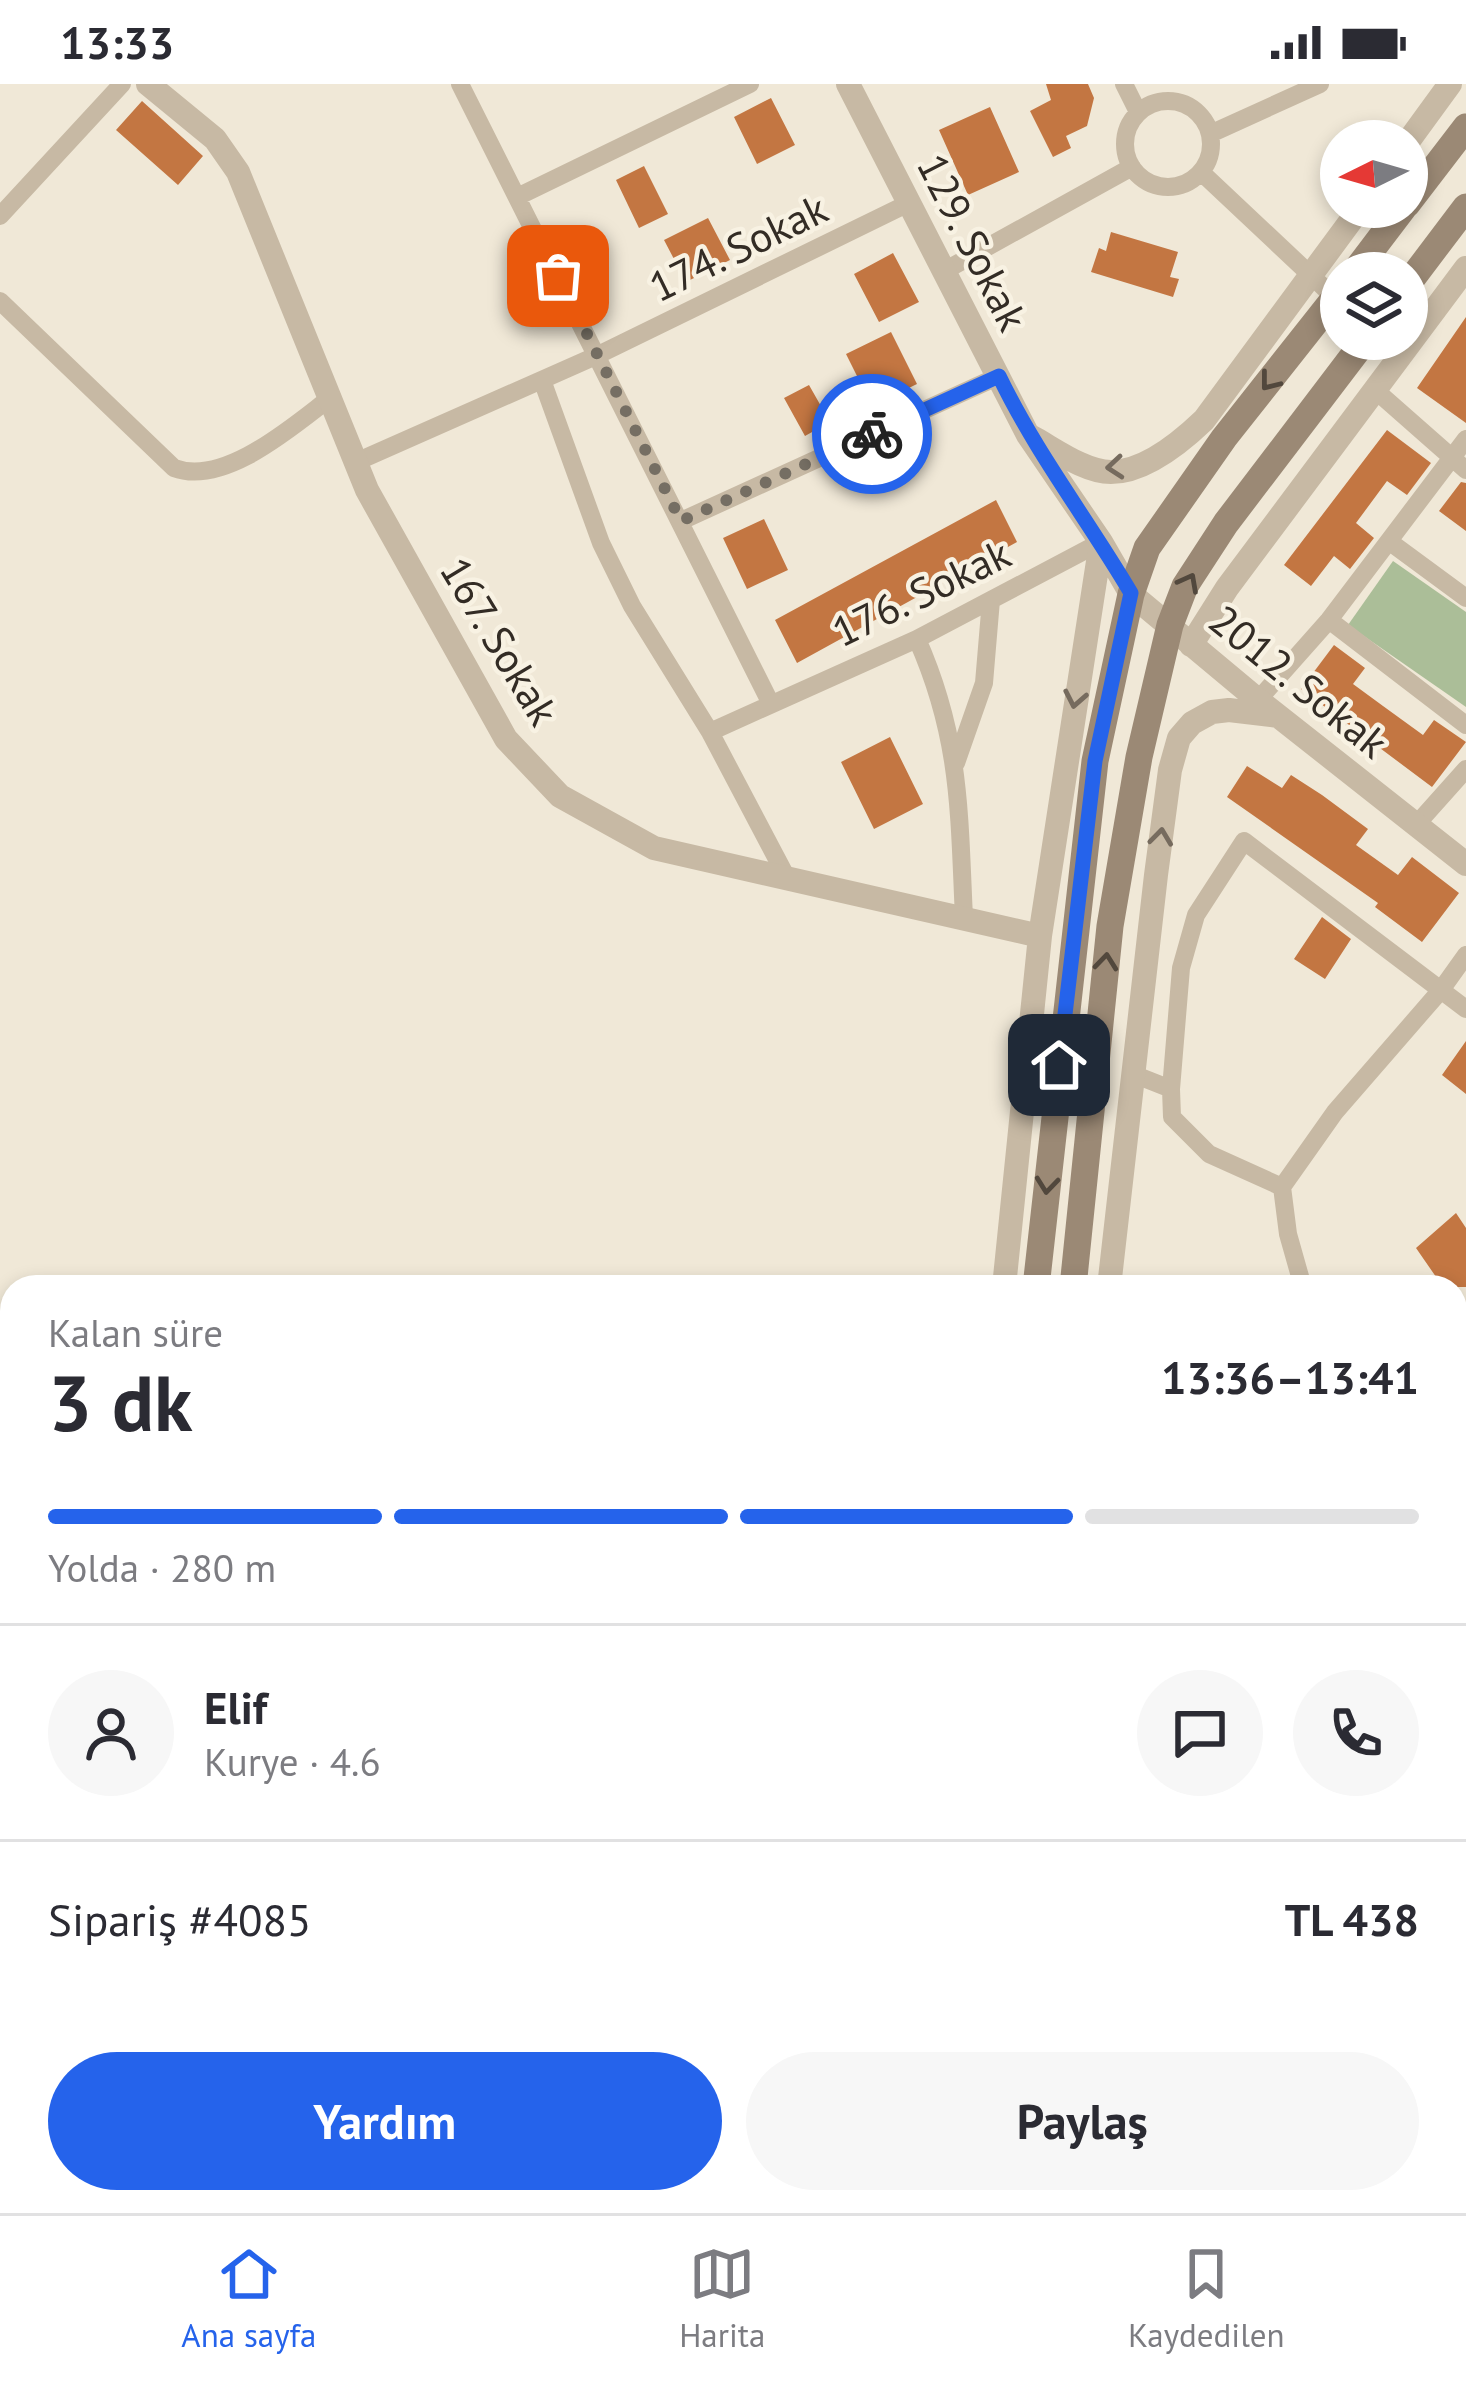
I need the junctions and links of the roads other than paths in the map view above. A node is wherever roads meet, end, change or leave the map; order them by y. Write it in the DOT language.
graph roads {
  1 [pos="122,84"];
  2 [pos="148,84"];
  3 [pos="460,84"];
  4 [pos="750,84"];
  5 [pos="848,84"];
  6 [pos="1124,84"];
  7 [pos="1320,84"];
  8 [pos="1450,84"];
  9 [pos="1138,112"];
  10 [pos="1424,120"];
  11 [pos="1466,127"];
  12 [pos="1210,134"];
  13 [pos="1132,167"];
  14 [pos="1201,172"];
  15 [pos="1428,176"];
  16 [pos="517,196"];
  17 [pos="909,203"];
  18 [pos="1466,207"];
  19 [pos="0,216"];
  20 [pos="1346,228"];
  21 [pos="1388,228"];
  22 [pos="1370,252"];
  23 [pos="1428,257"];
  24 [pos="1466,268"];
  25 [pos="944,271"];
  26 [pos="1312,275"];
  27 [pos="1320,281"];
  28 [pos="0,301"];
  29 [pos="1320,314"];
  30 [pos="598,355"];
  31 [pos="1350,360"];
  32 [pos="999,376"];
  33 [pos="542,380"];
  34 [pos="1374,389"];
  35 [pos="330,398"];
  36 [pos="1214,429"];
  37 [pos="1028,435"];
  38 [pos="1466,439"];
  39 [pos="356,461"];
  40 [pos="1459,465"];
  41 [pos="681,521"];
  42 [pos="1101,542"];
  43 [pos="1390,542"];
  44 [pos="1131,593"];
  45 [pos="1466,598"];
  46 [pos="991,600"];
  47 [pos="1329,620"];
  48 [pos="1181,635"];
  49 [pos="916,639"];
  50 [pos="770,701"];
  51 [pos="1268,708"];
  52 [pos="1466,725"];
  53 [pos="710,732"];
  54 [pos="956,763"];
  55 [pos="1466,769"];
  56 [pos="1416,825"];
  57 [pos="1466,864"];
  58 [pos="787,878"];
  59 [pos="964,918"];
  60 [pos="1040,936"];
  61 [pos="1466,956"];
  62 [pos="1441,990"];
  63 [pos="1466,1009"];
  64 [pos="1132,1074"];
  65 [pos="1171,1089"];
  66 [pos="1282,1187"];
  67 [pos="1005,1275"];
  68 [pos="1037,1275"];
  69 [pos="1074,1275"];
  70 [pos="1110,1275"];
  71 [pos="1300,1275"];
  1 -- 19 [label="street"];
  2 -- 35 [label="street, 167. Sokak"];
  3 -- 16 [label="street"];
  4 -- 16 [label="street"];
  5 -- 17 [label="street, 129. Sokak"];
  6 -- 9 [label="street"];
  7 -- 12 [label="street"];
  8 -- 10 [label="street"];
  9 -- 12 [label="street"];
  9 -- 13 [label="street"];
  11 -- 15 [label="main road"];
  12 -- 14 [label="street"];
  13 -- 14 [label="street"];
  13 -- 25 [label="street"];
  14 -- 26 [label="street"];
  16 -- 30 [label="street"];
  17 -- 25 [label="street, 129. Sokak"];
  17 -- 30 [label="street, 174. Sokak"];
  18 -- 23 [label="main road"];
  20 -- 26 [label="street"];
  21 -- 22 [label="main road"];
  24 -- 34 [label="street"];
  25 -- 32 [label="street, 129. Sokak"];
  26 -- 27 [label="street"];
  26 -- 36 [label="street"];
  28 -- 35 [label="street"];
  29 -- 36 [label="main road, one-way"];
  30 -- 33 [label="street, 174. Sokak"];
  30 -- 41 [label="street"];
  48 -- 31 [label="main road, one-way"];
  32 -- 37 [label="street, 129. Sokak"];
  32 -- 41 [label="street"];
  33 -- 39 [label="street, 174. Sokak"];
  33 -- 53 [label="street"];
  34 -- 40 [label="street"];
  34 -- 48 [label="street"];
  35 -- 39 [label="street, 167. Sokak"];
  36 -- 37 [label="street, one-way"];
  36 -- 44 [label="main road"];
  37 -- 42 [label="street, 129. Sokak"];
  38 -- 40 [label="street"];
  39 -- 58 [label="street, 167. Sokak"];
  40 -- 43 [label="street"];
  41 -- 50 [label="street"];
  42 -- 44 [label="street, 2012. Sokak"];
  42 -- 46 [label="street, 176. Sokak"];
  42 -- 60 [label="street, one-way"];
  43 -- 45 [label="street"];
  43 -- 47 [label="street"];
  44 -- 48 [label="street, 2012. Sokak"];
  44 -- 68 [label="main road, one-way"];
  46 -- 49 [label="street, 176. Sokak"];
  46 -- 54 [label="street"];
  47 -- 51 [label="street"];
  47 -- 52 [label="street"];
  48 -- 51 [label="street, 2012. Sokak"];
  69 -- 48 [label="main road, one-way"];
  49 -- 50 [label="street, 176. Sokak"];
  49 -- 54 [label="street"];
  50 -- 53 [label="street, 176. Sokak"];
  51 -- 56 [label="street, 2012. Sokak"];
  64 -- 51 [label="street, one-way"];
  53 -- 58 [label="street"];
  54 -- 59 [label="street"];
  55 -- 56 [label="street"];
  56 -- 57 [label="street, 2012. Sokak"];
  58 -- 59 [label="street, 167. Sokak"];
  59 -- 60 [label="street, 167. Sokak"];
  60 -- 67 [label="street"];
  61 -- 62 [label="street"];
  62 -- 63 [label="street"];
  62 -- 65 [label="street"];
  62 -- 66 [label="street"];
  64 -- 65 [label="street"];
  64 -- 70 [label="street"];
  65 -- 66 [label="street"];
  66 -- 71 [label="street"];
}
